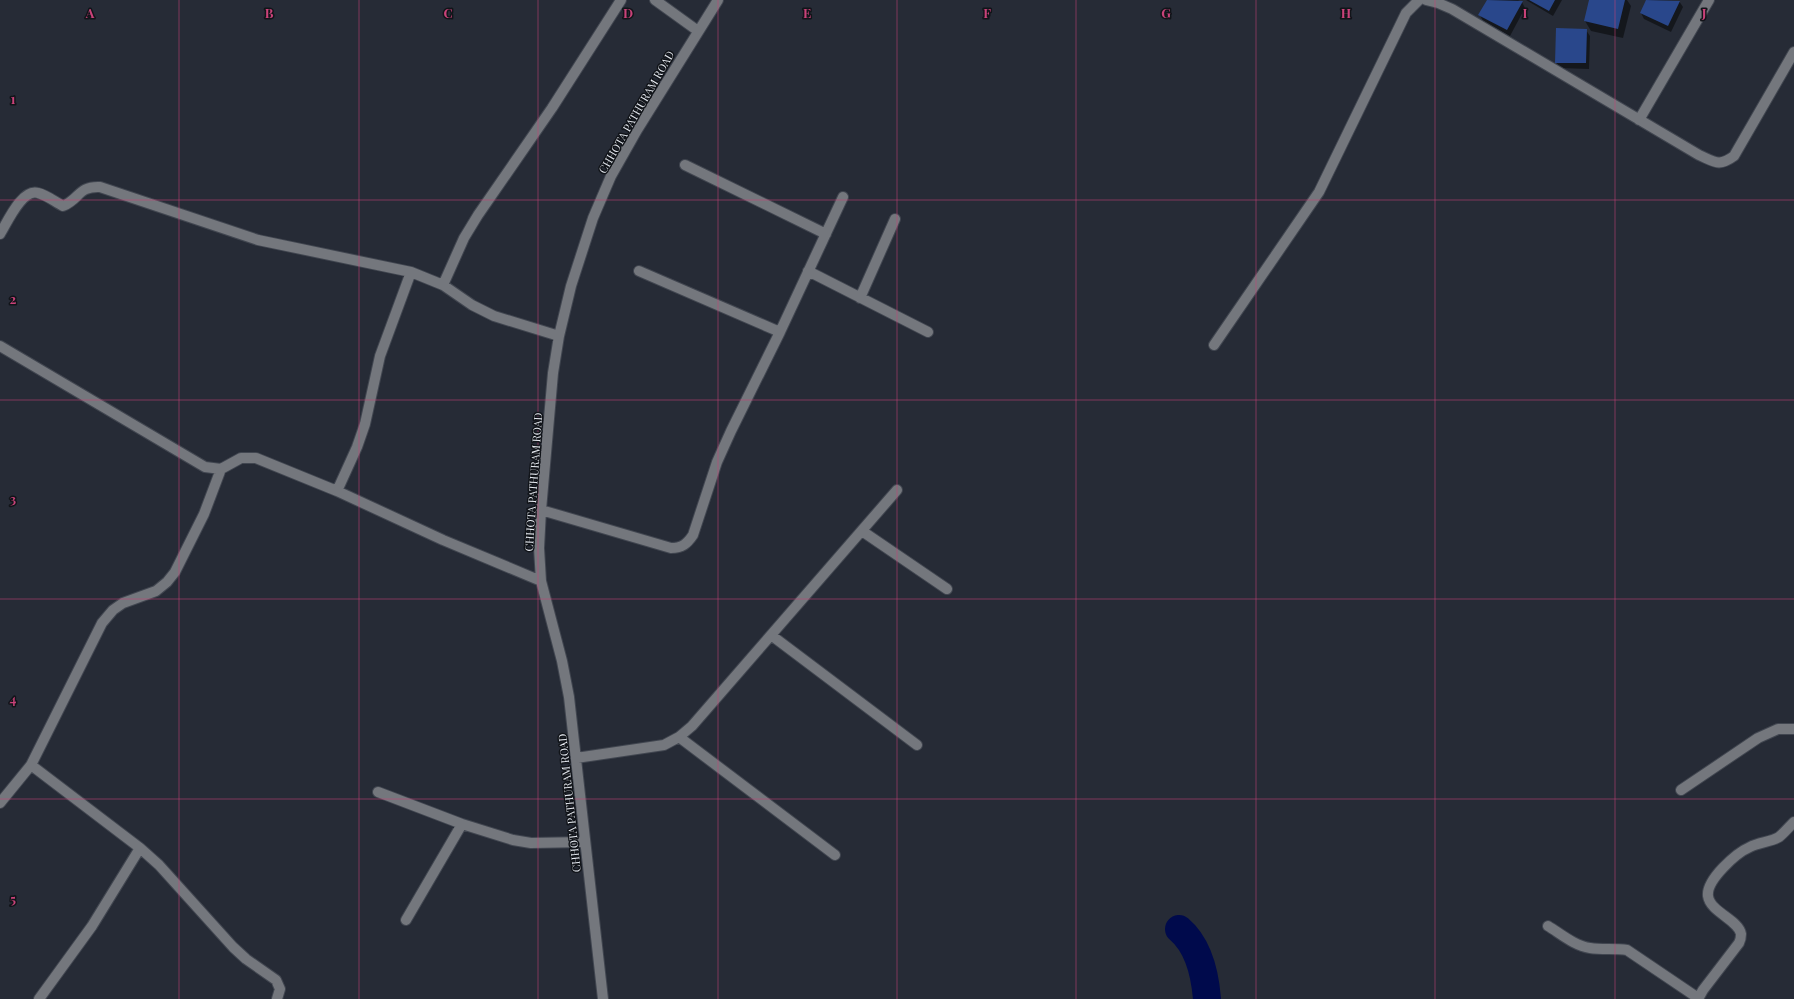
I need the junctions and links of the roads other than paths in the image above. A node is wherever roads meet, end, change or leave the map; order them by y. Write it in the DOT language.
graph roads {
  1 [pos="621,0"];
  2 [pos="655,0"];
  3 [pos="718,0"];
  4 [pos="1419,0"];
  5 [pos="1426,0"];
  6 [pos="1457,0"];
  7 [pos="1709,0"];
  8 [pos="1452,9"];
  9 [pos="698,31"];
  10 [pos="1794,52"];
  11 [pos="1639,120"];
  12 [pos="685,165"];
  13 [pos="843,197"];
  14 [pos="896,219"];
  15 [pos="0,234"];
  16 [pos="826,234"];
  17 [pos="808,271"];
  18 [pos="411,272"];
  19 [pos="639,272"];
  20 [pos="442,285"];
  21 [pos="860,298"];
  22 [pos="780,332"];
  23 [pos="928,332"];
  24 [pos="559,336"];
  25 [pos="1214,345"];
  26 [pos="0,346"];
  27 [pos="221,469"];
  28 [pos="897,490"];
  29 [pos="337,491"];
  30 [pos="541,510"];
  31 [pos="862,531"];
  32 [pos="541,581"];
  33 [pos="947,588"];
  34 [pos="771,635"];
  35 [pos="1794,729"];
  36 [pos="679,737"];
  37 [pos="917,745"];
  38 [pos="576,758"];
  39 [pos="31,764"];
  40 [pos="1681,790"];
  41 [pos="378,792"];
  42 [pos="0,803"];
  43 [pos="1794,822"];
  44 [pos="462,824"];
  45 [pos="585,842"];
  46 [pos="140,848"];
  47 [pos="835,855"];
  48 [pos="406,920"];
  49 [pos="1548,926"];
  50 [pos="39,999"];
  51 [pos="276,999"];
  52 [pos="603,999"];
  53 [pos="1698,999"];
  1 -- 20 [label="street"];
  2 -- 9 [label="street"];
  3 -- 9 [label="street, CHHOTA PATHURAM ROAD"];
  4 -- 25 [label="street"];
  5 -- 8 [label="street"];
  6 -- 8 [label="street"];
  7 -- 11 [label="street"];
  8 -- 11 [label="street"];
  9 -- 24 [label="street, CHHOTA PATHURAM ROAD"];
  10 -- 11 [label="street"];
  12 -- 16 [label="street"];
  13 -- 16 [label="street"];
  14 -- 21 [label="street"];
  15 -- 18 [label="street"];
  16 -- 17 [label="street"];
  17 -- 21 [label="street"];
  17 -- 22 [label="street"];
  18 -- 20 [label="street"];
  18 -- 29 [label="street"];
  19 -- 22 [label="street"];
  20 -- 24 [label="street"];
  21 -- 23 [label="street"];
  22 -- 30 [label="street"];
  24 -- 30 [label="street, CHHOTA PATHURAM ROAD"];
  26 -- 27 [label="street"];
  27 -- 29 [label="street"];
  27 -- 39 [label="street"];
  28 -- 31 [label="street"];
  29 -- 32 [label="street"];
  30 -- 32 [label="street, CHHOTA PATHURAM ROAD"];
  31 -- 33 [label="street"];
  31 -- 34 [label="street"];
  32 -- 38 [label="street, CHHOTA PATHURAM ROAD"];
  34 -- 36 [label="street"];
  34 -- 37 [label="street"];
  35 -- 40 [label="street"];
  36 -- 38 [label="street"];
  36 -- 47 [label="street"];
  38 -- 45 [label="street, CHHOTA PATHURAM ROAD"];
  39 -- 42 [label="street"];
  39 -- 46 [label="street"];
  41 -- 44 [label="street"];
  43 -- 53 [label="street"];
  44 -- 45 [label="street"];
  44 -- 48 [label="street"];
  45 -- 52 [label="street, CHHOTA PATHURAM ROAD"];
  46 -- 50 [label="street"];
  46 -- 51 [label="street"];
  49 -- 53 [label="street"];
}
